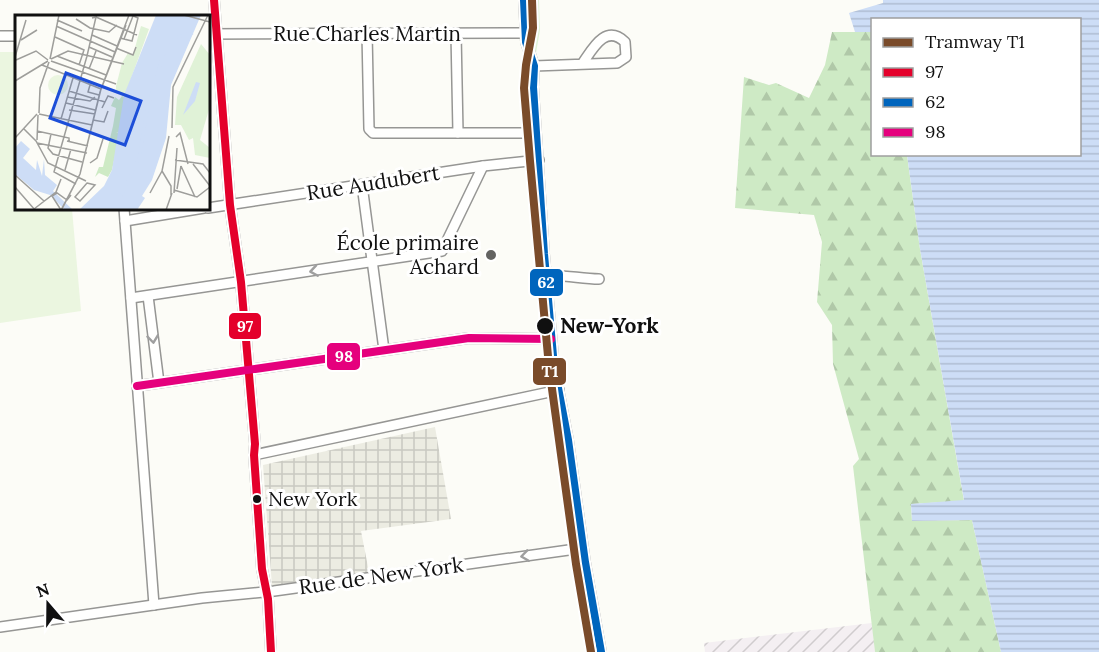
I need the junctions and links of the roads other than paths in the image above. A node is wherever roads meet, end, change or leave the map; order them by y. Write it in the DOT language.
graph roads {
  1 [pos="214,0"];
  2 [pos="524,0"];
  3 [pos="366,33"];
  4 [pos="456,33"];
  5 [pos="525,33"];
  6 [pos="213,34"];
  7 [pos="582,64"];
  8 [pos="534,66"];
  9 [pos="458,133"];
  10 [pos="524,133"];
  11 [pos="538,160"];
  12 [pos="483,166"];
  13 [pos="362,185"];
  14 [pos="230,205"];
  15 [pos="210,208"];
  16 [pos="124,210"];
  17 [pos="192,210"];
  18 [pos="125,221"];
  19 [pos="372,262"];
  20 [pos="546,276"];
  21 [pos="599,279"];
  22 [pos="241,282"];
  23 [pos="148,296"];
  24 [pos="130,298"];
  25 [pos="551,339"];
  26 [pos="384,350"];
  27 [pos="249,370"];
  28 [pos="159,383"];
  29 [pos="137,386"];
  30 [pos="559,390"];
  31 [pos="254,455"];
  32 [pos="583,548"];
  33 [pos="266,592"];
  34 [pos="154,605"];
  35 [pos="0,627"];
  36 [pos="271,652"];
  37 [pos="600,652"];
  1 -- 6 [label="street"];
  2 -- 5 [label="street"];
  3 -- 4 [label="street, Rue Charles Martin"];
  3 -- 6 [label="street, Rue Charles Martin"];
  3 -- 9 [label="street"];
  4 -- 5 [label="street, Rue Charles Martin"];
  4 -- 9 [label="street"];
  5 -- 8 [label="street"];
  6 -- 14 [label="street"];
  7 -- 7 [label="street"];
  7 -- 8 [label="street"];
  8 -- 11 [label="street"];
  9 -- 10 [label="street"];
  11 -- 12 [label="street, Rue Audubert"];
  11 -- 20 [label="street"];
  12 -- 13 [label="street, Rue Audubert"];
  12 -- 19 [label="street"];
  13 -- 14 [label="street, Rue Audubert"];
  13 -- 19 [label="street"];
  14 -- 15 [label="street, Rue Audubert"];
  14 -- 22 [label="street"];
  16 -- 18 [label="street"];
  17 -- 18 [label="street"];
  18 -- 24 [label="street"];
  19 -- 22 [label="street, one-way"];
  19 -- 26 [label="street"];
  20 -- 21 [label="street"];
  20 -- 25 [label="street"];
  22 -- 23 [label="street"];
  22 -- 27 [label="street"];
  23 -- 24 [label="street"];
  23 -- 28 [label="street, one-way"];
  24 -- 29 [label="street"];
  25 -- 26 [label="street"];
  25 -- 30 [label="street"];
  26 -- 27 [label="street"];
  27 -- 28 [label="street"];
  27 -- 31 [label="street"];
  28 -- 29 [label="street"];
  29 -- 34 [label="street"];
  30 -- 31 [label="street"];
  30 -- 32 [label="street"];
  31 -- 33 [label="street"];
  32 -- 33 [label="street, Rue de New York, one-way"];
  32 -- 37 [label="street"];
  33 -- 34 [label="street, Rue de New York"];
  33 -- 36 [label="street"];
  34 -- 35 [label="street, Rue de New York"];
}
